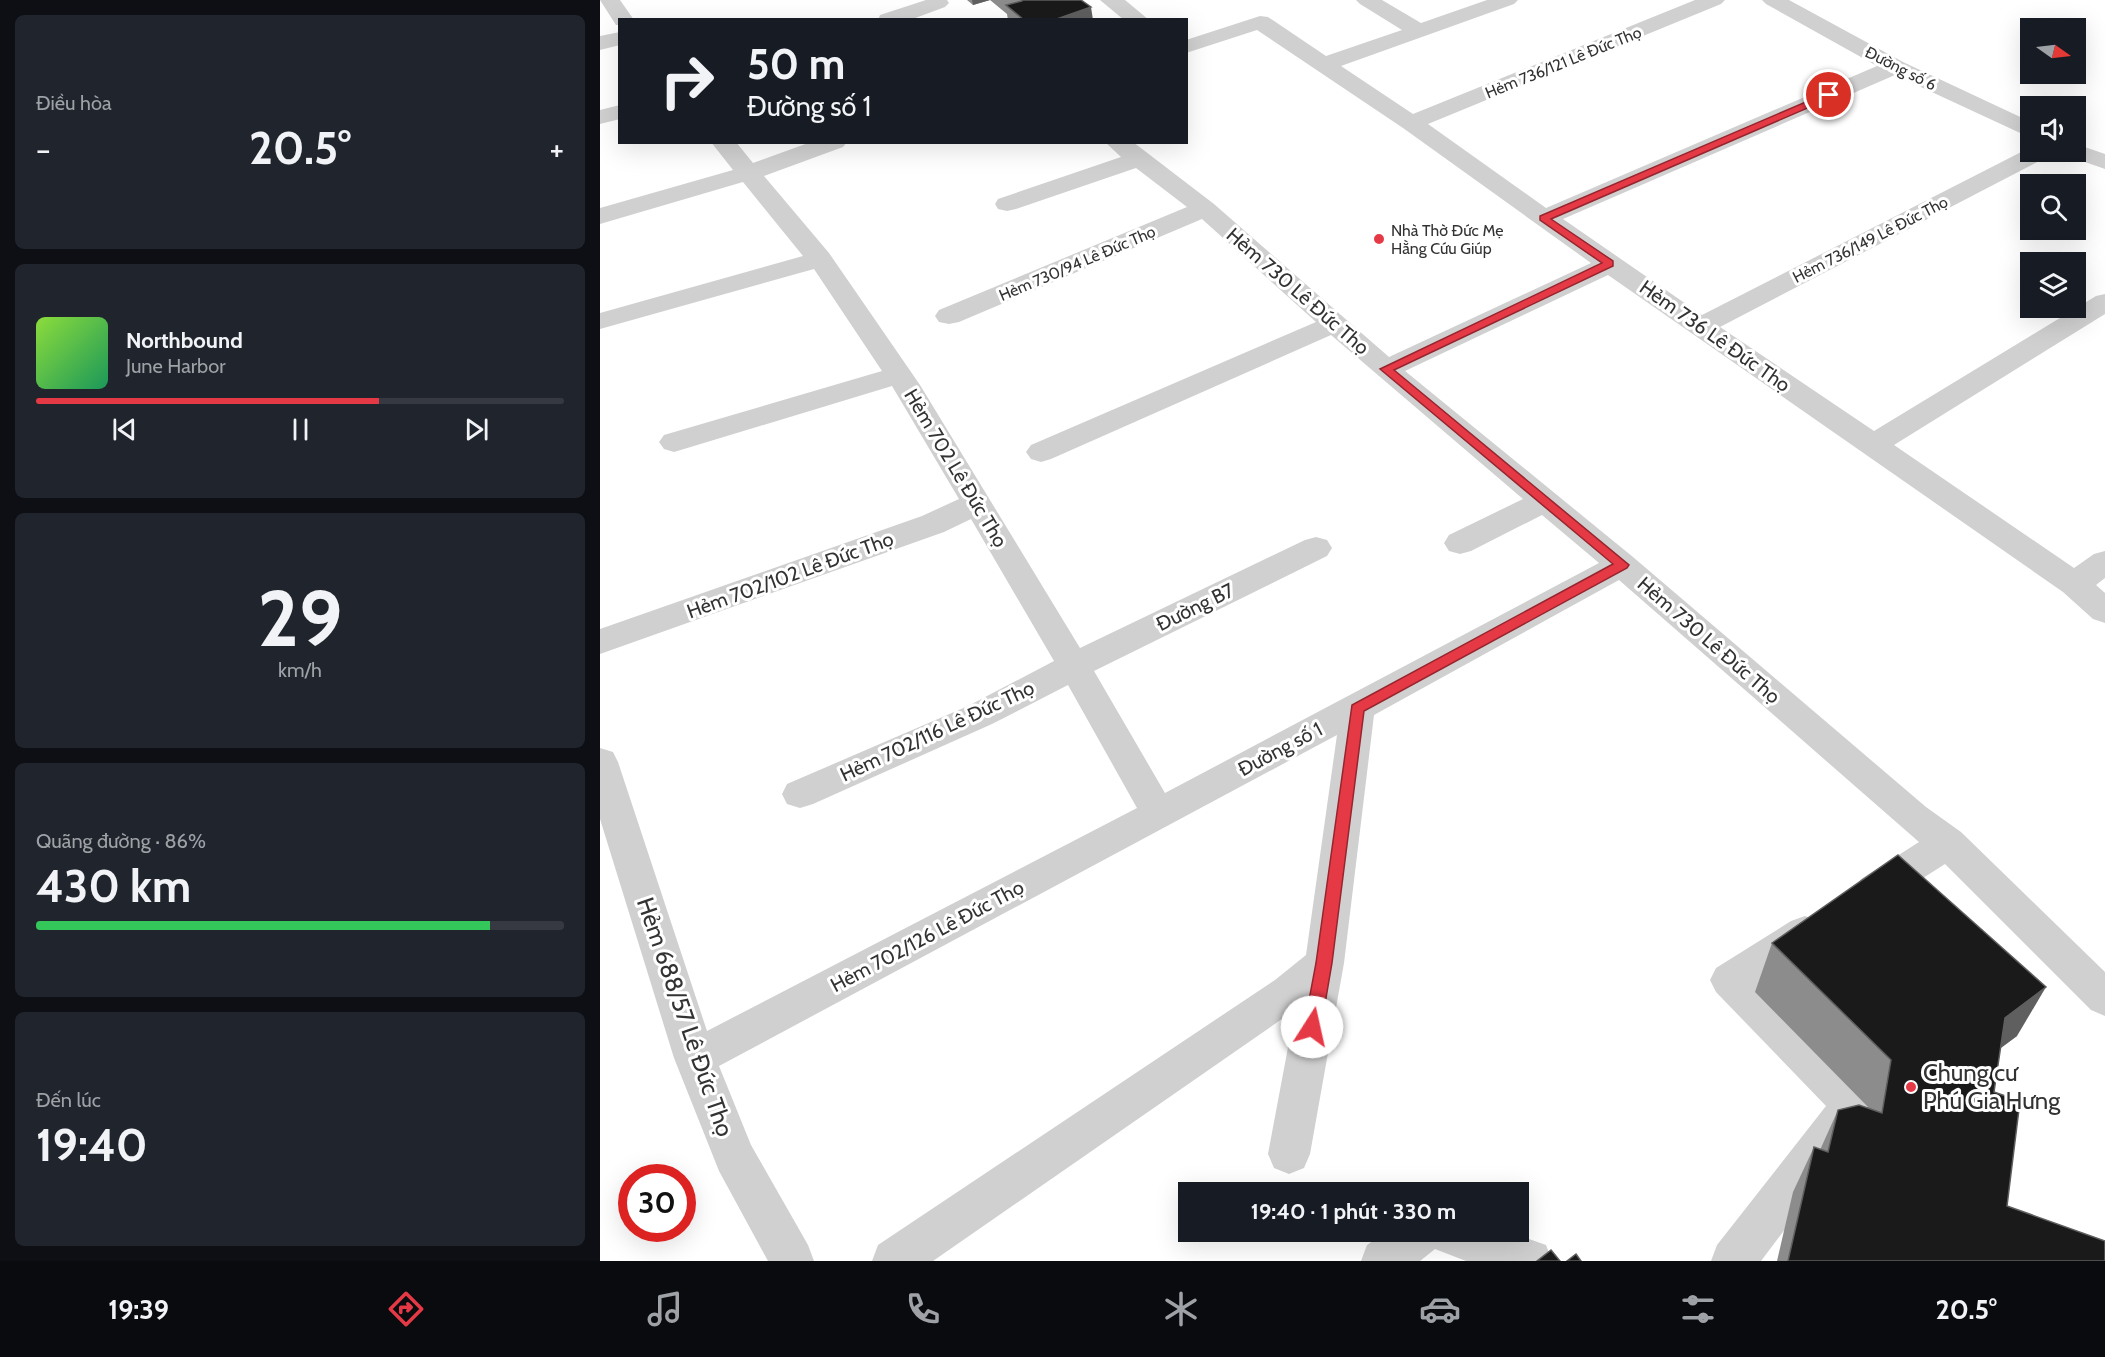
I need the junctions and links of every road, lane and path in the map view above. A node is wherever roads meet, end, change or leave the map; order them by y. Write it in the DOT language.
graph roads {
  1 [pos="609,0"];
  2 [pos="1111,0"];
  3 [pos="1366,0"];
  4 [pos="1507,0"];
  5 [pos="1714,0"];
  6 [pos="1773,0"];
  7 [pos="941,6"];
  8 [pos="622,18"];
  9 [pos="896,18"];
  10 [pos="1136,18"];
  11 [pos="1419,31"];
  12 [pos="618,38"];
  13 [pos="600,43"];
  14 [pos="1188,46"];
  15 [pos="1322,65"];
  16 [pos="1895,67"];
  17 [pos="618,112"];
  18 [pos="600,117"];
  19 [pos="1411,123"];
  20 [pos="2020,126"];
  21 [pos="725,144"];
  22 [pos="829,144"];
  23 [pos="1128,151"];
  24 [pos="2086,155"];
  25 [pos="2020,162"];
  26 [pos="2105,162"];
  27 [pos="748,173"];
  28 [pos="1007,204"];
  29 [pos="1205,209"];
  30 [pos="600,216"];
  31 [pos="1544,218"];
  32 [pos="820,260"];
  33 [pos="1610,264"];
  34 [pos="2105,302"];
  35 [pos="949,316"];
  36 [pos="600,321"];
  37 [pos="1334,324"];
  38 [pos="1701,326"];
  39 [pos="1386,369"];
  40 [pos="899,375"];
  41 [pos="674,442"];
  42 [pos="1873,445"];
  43 [pos="1041,452"];
  44 [pos="1545,501"];
  45 [pos="977,502"];
  46 [pos="1461,543"];
  47 [pos="1316,548"];
  48 [pos="2105,562"];
  49 [pos="1623,565"];
  50 [pos="2074,584"];
  51 [pos="2105,611"];
  52 [pos="600,642"];
  53 [pos="1074,666"];
  54 [pos="1358,708"];
  55 [pos="600,762"];
  56 [pos="800,794"];
  57 [pos="1159,814"];
  58 [pos="1948,843"];
  59 [pos="1324,963"];
  60 [pos="2105,998"];
  61 [pos="695,1058"];
  62 [pos="1289,1154"];
  63 [pos="1409,1242"];
  64 [pos="1475,1242"];
  65 [pos="792,1261"];
  66 [pos="894,1261"];
  67 [pos="1383,1261"];
  68 [pos="1530,1261"];
  69 [pos="1733,1261"];
  1 -- 8 [label="street"];
  2 -- 10 [label="street"];
  3 -- 11 [label="street"];
  4 -- 11 [label="street"];
  5 -- 19 [label="street, Hẻm 736/121 Lê Đức Thọ"];
  6 -- 16 [label="street, Đường số 6"];
  7 -- 9 [label="street"];
  11 -- 15 [label="street"];
  12 -- 13 [label="street"];
  14 -- 15 [label="street, Hẻm 736 Lê Đức Thọ"];
  15 -- 19 [label="street, Hẻm 736 Lê Đức Thọ"];
  16 -- 20 [label="street, Đường số 6"];
  16 -- 31 [label="street"];
  17 -- 18 [label="street"];
  19 -- 31 [label="street, Hẻm 736 Lê Đức Thọ"];
  21 -- 27 [label="street, Hẻm 702 Lê Đức Thọ"];
  22 -- 27 [label="street"];
  23 -- 28 [label="street"];
  23 -- 29 [label="street, Hẻm 730 Lê Đức Thọ"];
  24 -- 26 [label="street"];
  25 -- 38 [label="street, Hẻm 736/149 Lê Đức Thọ"];
  27 -- 30 [label="street"];
  27 -- 32 [label="street, Hẻm 702 Lê Đức Thọ"];
  29 -- 35 [label="street, Hẻm 730/94 Lê Đức Thọ"];
  29 -- 37 [label="street, Hẻm 730 Lê Đức Thọ"];
  31 -- 33 [label="street, Hẻm 736 Lê Đức Thọ"];
  32 -- 36 [label="street"];
  32 -- 40 [label="street, Hẻm 702 Lê Đức Thọ"];
  33 -- 38 [label="street, Hẻm 736 Lê Đức Thọ"];
  33 -- 39 [label="street"];
  34 -- 42 [label="street"];
  37 -- 39 [label="street, Hẻm 730 Lê Đức Thọ"];
  37 -- 43 [label="street"];
  38 -- 42 [label="street, Hẻm 736 Lê Đức Thọ"];
  39 -- 44 [label="street, Hẻm 730 Lê Đức Thọ"];
  40 -- 41 [label="street"];
  40 -- 45 [label="street, Hẻm 702 Lê Đức Thọ"];
  42 -- 50 [label="street, Hẻm 736 Lê Đức Thọ"];
  44 -- 46 [label="street"];
  44 -- 49 [label="street, Hẻm 730 Lê Đức Thọ"];
  45 -- 52 [label="street, Hẻm 702/102 Lê Đức Thọ"];
  45 -- 53 [label="street, Hẻm 702 Lê Đức Thọ"];
  47 -- 53 [label="street, Đường B7"];
  48 -- 50 [label="street"];
  49 -- 54 [label="street, Đường số 1"];
  49 -- 58 [label="street, Hẻm 730 Lê Đức Thọ"];
  50 -- 51 [label="street, Hẻm 736 Lê Đức Thọ"];
  53 -- 56 [label="street, Hẻm 702/116 Lê Đức Thọ"];
  53 -- 57 [label="street, Hẻm 702 Lê Đức Thọ"];
  54 -- 57 [label="street, Đường số 1"];
  54 -- 59 [label="street"];
  55 -- 61 [label="street, Hẻm 688/57 Lê Đức Thọ"];
  57 -- 61 [label="street, Hẻm 702/126 Lê Đức Thọ"];
  58 -- 60 [label="street, Hẻm 730 Lê Đức Thọ"];
  58 -- 69 [label="street"];
  59 -- 62 [label="street"];
  59 -- 66 [label="street"];
  61 -- 65 [label="street, Hẻm 688/57 Lê Đức Thọ"];
  63 -- 67 [label="street"];
  64 -- 68 [label="street"];
}
